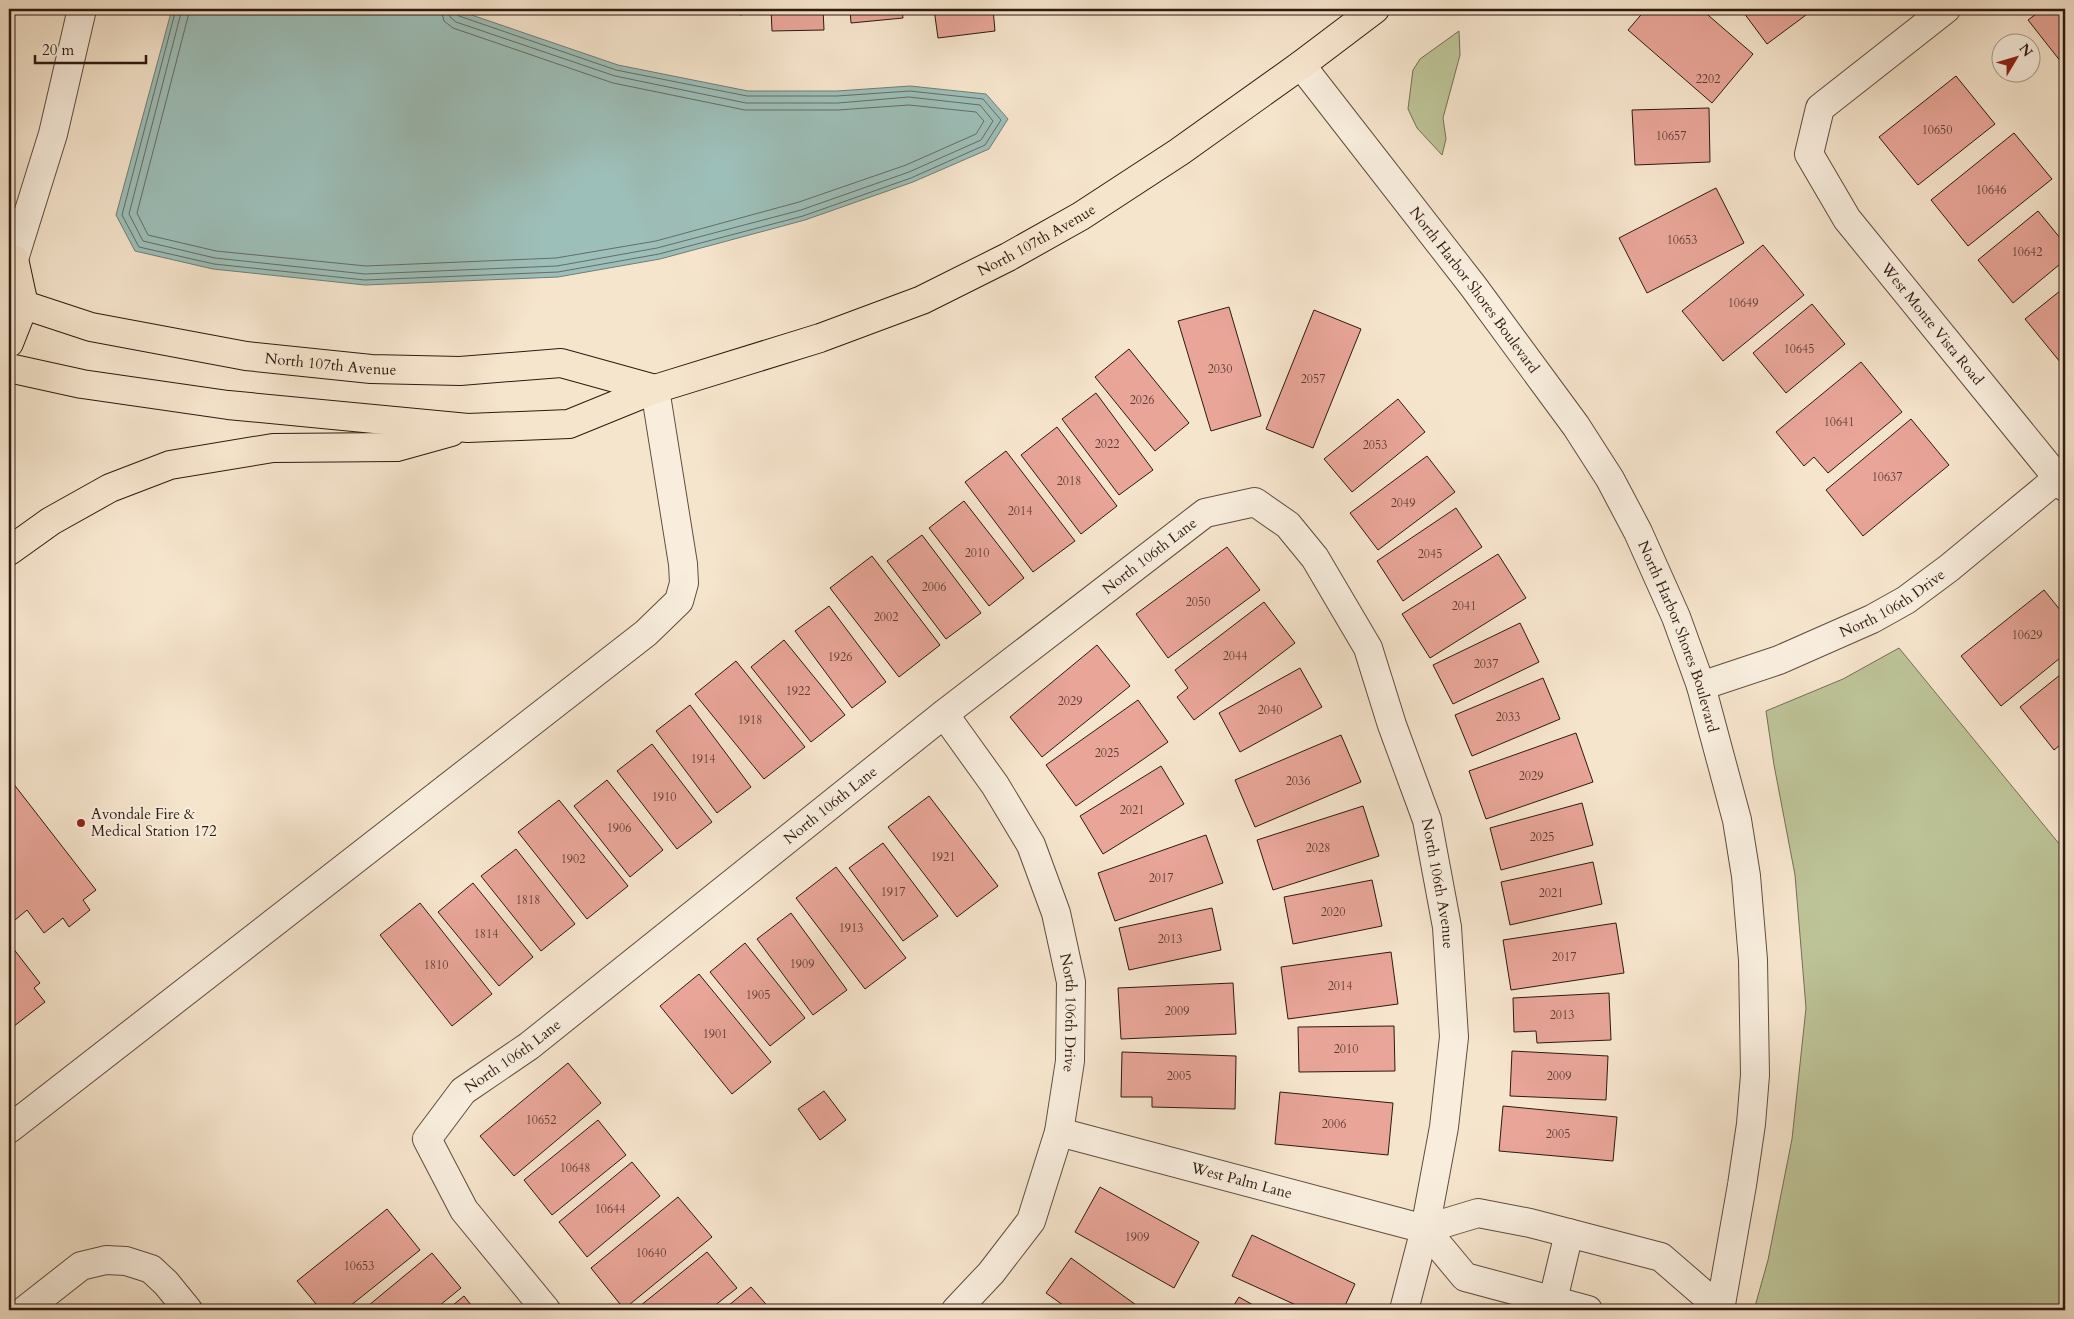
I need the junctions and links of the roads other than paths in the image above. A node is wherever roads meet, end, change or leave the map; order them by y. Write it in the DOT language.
graph roads {
  1 [pos="82,9"];
  2 [pos="1375,9"];
  3 [pos="1946,9"];
  4 [pos="1301,65"];
  5 [pos="12,260"];
  6 [pos="16,302"];
  7 [pos="10,339"];
  8 [pos="9,368"];
  9 [pos="655,389"];
  10 [pos="468,428"];
  11 [pos="2062,482"];
  12 [pos="1255,502"];
  13 [pos="9,551"];
  14 [pos="1701,686"];
  15 [pos="944,714"];
  16 [pos="9,1130"];
  17 [pos="1059,1132"];
  18 [pos="1425,1230"];
  19 [pos="1568,1233"];
  20 [pos="1553,1300"];
  21 [pos="25,1310"];
  22 [pos="188,1310"];
  23 [pos="546,1310"];
  24 [pos="956,1310"];
  25 [pos="1404,1310"];
  26 [pos="1588,1310"];
  27 [pos="1719,1310"];
  1 -- 5 [label="street"];
  2 -- 4 [label="main road, North 107th Avenue"];
  3 -- 11 [label="street, West Monte Vista Road"];
  4 -- 9 [label="main road, North 107th Avenue"];
  4 -- 14 [label="street, North Harbor Shores Boulevard"];
  5 -- 6 [label="main road"];
  6 -- 7 [label="main road"];
  6 -- 9 [label="main road, North 107th Avenue"];
  8 -- 10 [label="main road, North 107th Avenue"];
  9 -- 10 [label="main road, North 107th Avenue"];
  9 -- 16 [label="street"];
  10 -- 13 [label="main road"];
  11 -- 14 [label="street, North 106th Drive"];
  12 -- 15 [label="street, North 106th Lane"];
  12 -- 18 [label="street, North 106th Avenue"];
  14 -- 27 [label="street, North Harbor Shores Boulevard"];
  15 -- 17 [label="street, North 106th Drive"];
  15 -- 23 [label="street, North 106th Lane"];
  17 -- 18 [label="street, West Palm Lane"];
  17 -- 24 [label="street, North 106th Drive"];
  18 -- 19 [label="street"];
  18 -- 20 [label="street"];
  18 -- 25 [label="street, North 106th Avenue"];
  19 -- 20 [label="street"];
  19 -- 27 [label="street"];
  20 -- 26 [label="street"];
  21 -- 22 [label="street"];
}
